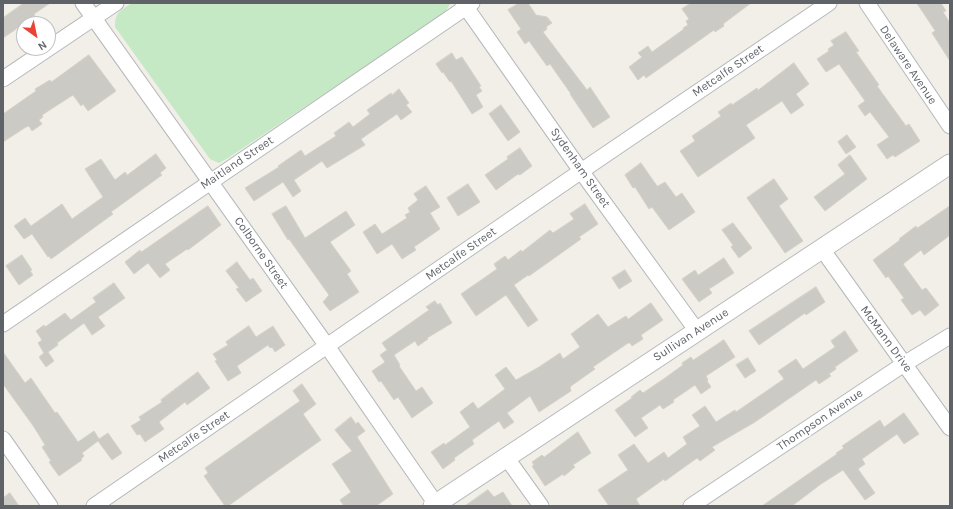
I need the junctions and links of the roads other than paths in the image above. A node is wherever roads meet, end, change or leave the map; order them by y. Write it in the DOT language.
graph roads {
  1 [pos="83,3"];
  2 [pos="116,3"];
  3 [pos="829,3"];
  4 [pos="867,3"];
  5 [pos="467,4"];
  6 [pos="94,18"];
  7 [pos="3,79"];
  8 [pos="950,126"];
  9 [pos="950,164"];
  10 [pos="581,171"];
  11 [pos="210,182"];
  12 [pos="822,249"];
  13 [pos="3,324"];
  14 [pos="697,331"];
  15 [pos="950,336"];
  16 [pos="327,346"];
  17 [pos="904,364"];
  18 [pos="950,428"];
  19 [pos="3,438"];
  20 [pos="506,457"];
  21 [pos="435,505"];
  22 [pos="50,506"];
  23 [pos="94,506"];
  24 [pos="541,506"];
  25 [pos="691,506"];
  1 -- 6 [label="street, Colborne Street"];
  2 -- 6 [label="street"];
  3 -- 10 [label="street, Metcalfe Street"];
  4 -- 8 [label="street, Delaware Avenue"];
  5 -- 10 [label="street, Sydenham Street"];
  5 -- 11 [label="street, Maitland Street"];
  6 -- 7 [label="street"];
  6 -- 11 [label="street, Colborne Street"];
  9 -- 12 [label="street, Sullivan Avenue"];
  10 -- 14 [label="street, Sydenham Street"];
  10 -- 16 [label="street, Metcalfe Street"];
  11 -- 13 [label="street, Maitland Street"];
  11 -- 16 [label="street, Colborne Street"];
  12 -- 14 [label="street, Sullivan Avenue"];
  12 -- 17 [label="street, McMann Drive"];
  14 -- 20 [label="street, Sullivan Avenue"];
  15 -- 17 [label="street, Thompson Avenue"];
  16 -- 21 [label="street, Colborne Street"];
  16 -- 23 [label="street, Metcalfe Street"];
  17 -- 18 [label="street, McMann Drive"];
  17 -- 25 [label="street, Thompson Avenue"];
  19 -- 22 [label="street"];
  20 -- 21 [label="street, Sullivan Avenue"];
  20 -- 24 [label="street"];
}
